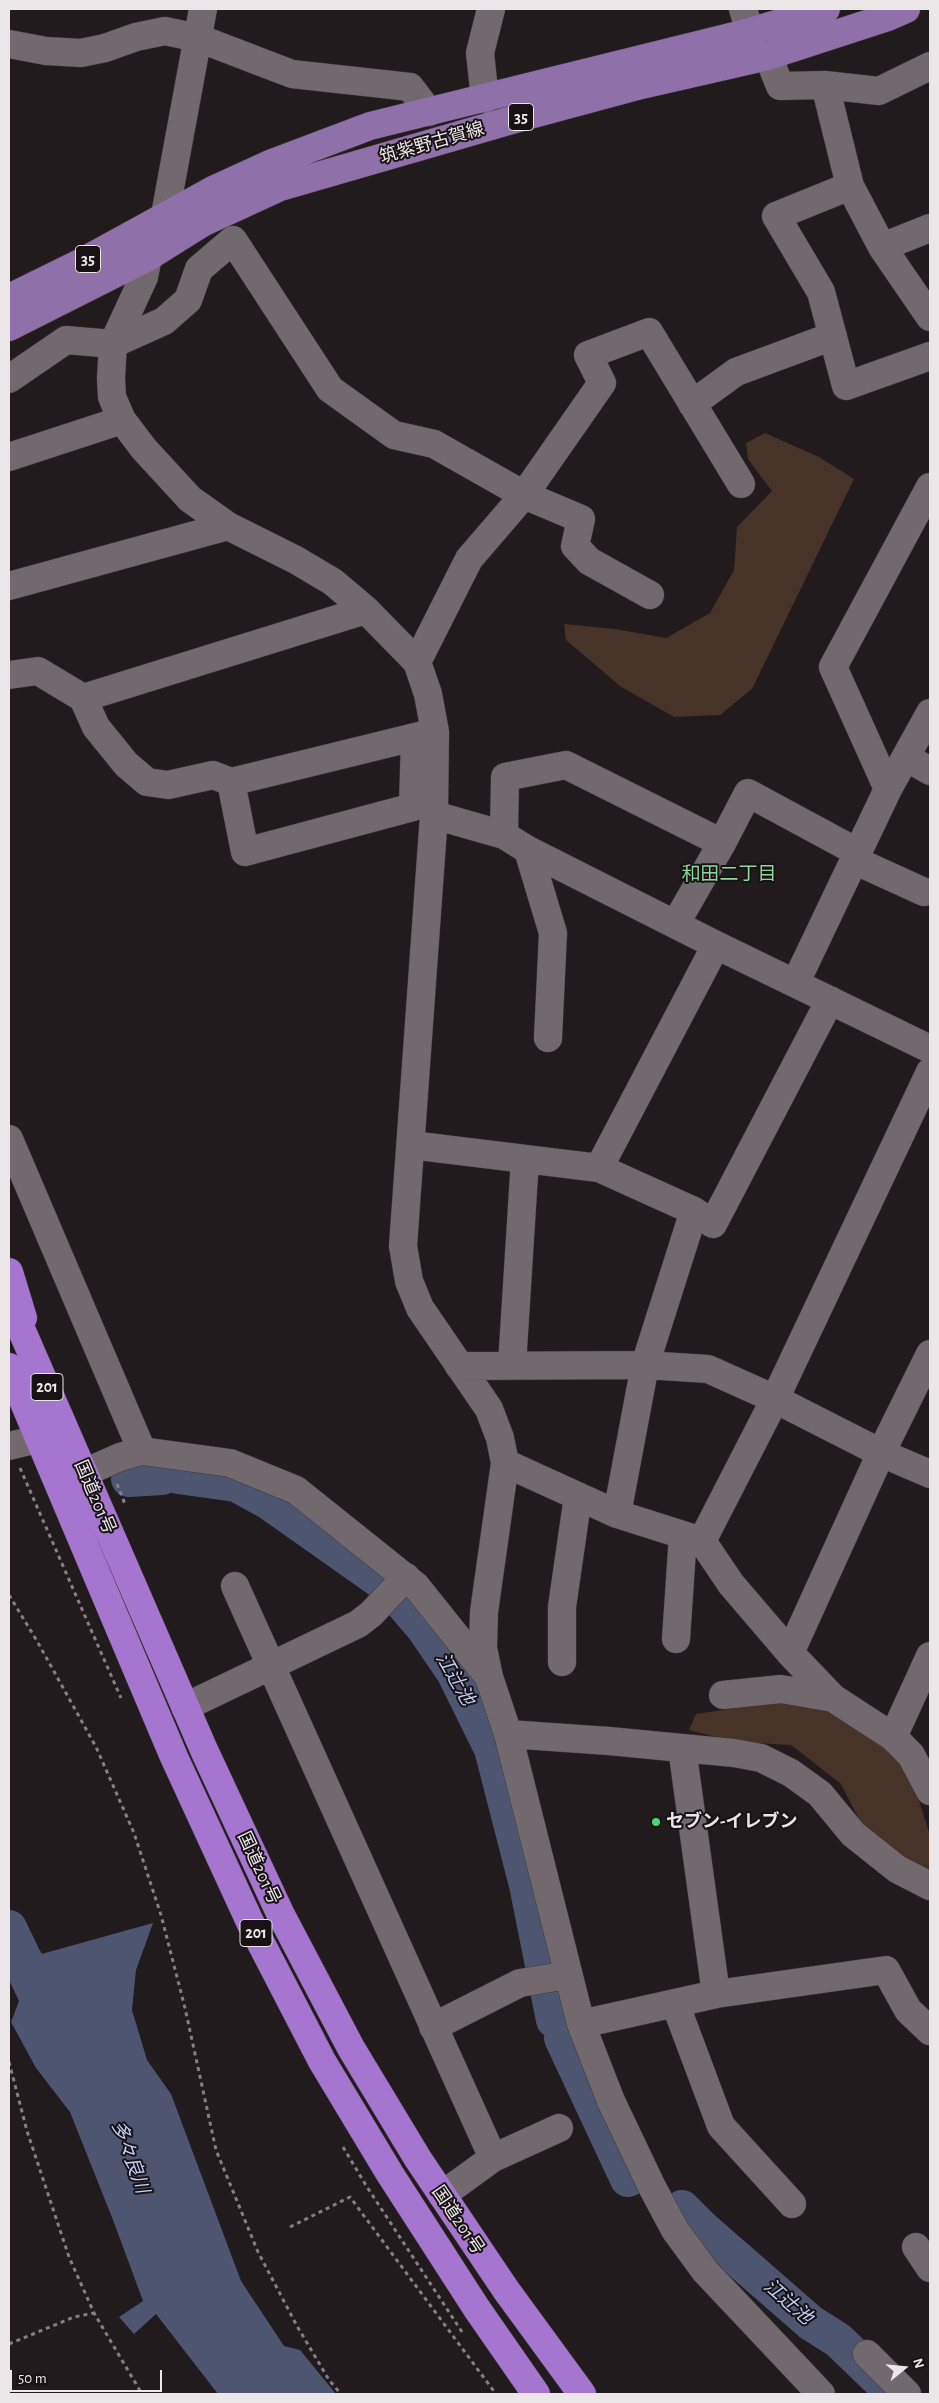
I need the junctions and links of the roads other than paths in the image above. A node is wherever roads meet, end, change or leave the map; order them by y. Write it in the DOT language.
graph roads {
  1 [pos="203,9"];
  2 [pos="490,9"];
  3 [pos="826,9"];
  4 [pos="906,9"];
  5 [pos="747,20"];
  6 [pos="198,38"];
  7 [pos="9,44"];
  8 [pos="768,56"];
  9 [pos="930,66"];
  10 [pos="825,85"];
  11 [pos="485,100"];
  12 [pos="429,112"];
  13 [pos="850,186"];
  14 [pos="166,216"];
  15 [pos="930,228"];
  16 [pos="882,247"];
  17 [pos="148,257"];
  18 [pos="9,298"];
  19 [pos="930,317"];
  20 [pos="11,324"];
  21 [pos="833,336"];
  22 [pos="114,344"];
  23 [pos="930,356"];
  24 [pos="9,379"];
  25 [pos="692,404"];
  26 [pos="122,420"];
  27 [pos="9,457"];
  28 [pos="741,484"];
  29 [pos="930,487"];
  30 [pos="524,495"];
  31 [pos="228,526"];
  32 [pos="9,586"];
  33 [pos="650,595"];
  34 [pos="366,610"];
  35 [pos="417,662"];
  36 [pos="9,675"];
  37 [pos="83,698"];
  38 [pos="930,713"];
  39 [pos="425,734"];
  40 [pos="906,757"];
  41 [pos="930,771"];
  42 [pos="231,782"];
  43 [pos="888,789"];
  44 [pos="434,815"];
  45 [pos="504,835"];
  46 [pos="722,843"];
  47 [pos="528,850"];
  48 [pos="857,857"];
  49 [pos="924,892"];
  50 [pos="676,923"];
  51 [pos="716,945"];
  52 [pos="796,982"];
  53 [pos="830,1000"];
  54 [pos="548,1038"];
  55 [pos="930,1049"];
  56 [pos="930,1072"];
  57 [pos="9,1138"];
  58 [pos="411,1145"];
  59 [pos="525,1159"];
  60 [pos="599,1168"];
  61 [pos="694,1211"];
  62 [pos="9,1272"];
  63 [pos="9,1301"];
  64 [pos="930,1354"];
  65 [pos="35,1360"];
  66 [pos="512,1365"];
  67 [pos="645,1365"];
  68 [pos="459,1366"];
  69 [pos="9,1367"];
  70 [pos="775,1399"];
  71 [pos="38,1439"];
  72 [pos="9,1446"];
  73 [pos="142,1451"];
  74 [pos="881,1453"];
  75 [pos="505,1463"];
  76 [pos="84,1473"];
  77 [pos="930,1474"];
  78 [pos="578,1496"];
  79 [pos="617,1514"];
  80 [pos="692,1538"];
  81 [pos="406,1577"];
  82 [pos="235,1586"];
  83 [pos="676,1639"];
  84 [pos="790,1653"];
  85 [pos="930,1656"];
  86 [pos="562,1662"];
  87 [pos="271,1667"];
  88 [pos="489,1677"];
  89 [pos="723,1695"];
  90 [pos="833,1698"];
  91 [pos="185,1706"];
  92 [pos="508,1734"];
  93 [pos="893,1737"];
  94 [pos="682,1748"];
  95 [pos="930,1791"];
  96 [pos="930,1886"];
  97 [pos="568,1974"];
  98 [pos="716,1994"];
  99 [pos="675,2003"];
  100 [pos="581,2024"];
  101 [pos="433,2027"];
  102 [pos="930,2031"];
  103 [pos="559,2128"];
  104 [pos="493,2158"];
  105 [pos="442,2195"];
  106 [pos="792,2204"];
  107 [pos="867,2354"];
  108 [pos="536,2394"];
  109 [pos="582,2394"];
  110 [pos="821,2394"];
  111 [pos="907,2394"];
  1 -- 6 [label="street"];
  2 -- 11 [label="street"];
  3 -- 5 [label="main road, 筑紫野古賀線 / 35"];
  4 -- 8 [label="main road, 筑紫野古賀線 / 35"];
  5 -- 11 [label="main road, 筑紫野古賀線 / 35"];
  6 -- 7 [label="street"];
  6 -- 12 [label="street"];
  6 -- 14 [label="street"];
  8 -- 10 [label="street"];
  8 -- 17 [label="main road, 筑紫野古賀線 / 35"];
  9 -- 10 [label="street"];
  10 -- 13 [label="street"];
  11 -- 12 [label="main road, 筑紫野古賀線 / 35"];
  12 -- 14 [label="main road, 筑紫野古賀線 / 35"];
  13 -- 16 [label="street"];
  13 -- 21 [label="street"];
  14 -- 17 [label="street"];
  14 -- 18 [label="main road, 筑紫野古賀線 / 35"];
  15 -- 16 [label="street"];
  16 -- 19 [label="street"];
  17 -- 20 [label="main road, 筑紫野古賀線 / 35"];
  17 -- 22 [label="street"];
  21 -- 23 [label="street"];
  21 -- 25 [label="street"];
  22 -- 24 [label="street"];
  22 -- 26 [label="street"];
  22 -- 30 [label="street"];
  25 -- 28 [label="street"];
  25 -- 30 [label="street"];
  26 -- 27 [label="street"];
  26 -- 31 [label="street"];
  29 -- 43 [label="street"];
  30 -- 33 [label="street"];
  30 -- 35 [label="street"];
  31 -- 32 [label="street"];
  31 -- 34 [label="street"];
  34 -- 35 [label="street"];
  34 -- 37 [label="street"];
  35 -- 39 [label="street"];
  36 -- 37 [label="street"];
  37 -- 42 [label="street"];
  38 -- 40 [label="street"];
  39 -- 42 [label="street"];
  39 -- 42 [label="street"];
  39 -- 44 [label="street"];
  40 -- 41 [label="street"];
  40 -- 43 [label="street"];
  43 -- 48 [label="street"];
  44 -- 45 [label="street"];
  44 -- 58 [label="street"];
  45 -- 46 [label="street"];
  45 -- 47 [label="street"];
  46 -- 48 [label="street"];
  46 -- 50 [label="street"];
  47 -- 50 [label="street"];
  47 -- 54 [label="street"];
  48 -- 49 [label="street"];
  48 -- 52 [label="street"];
  50 -- 51 [label="street"];
  51 -- 52 [label="street"];
  51 -- 60 [label="street"];
  52 -- 53 [label="street"];
  53 -- 55 [label="street"];
  53 -- 61 [label="street"];
  56 -- 70 [label="street"];
  57 -- 73 [label="street"];
  58 -- 59 [label="street"];
  58 -- 68 [label="street"];
  59 -- 60 [label="street"];
  59 -- 66 [label="street"];
  60 -- 61 [label="street"];
  61 -- 67 [label="street"];
  62 -- 65 [label="highway, 201"];
  63 -- 65 [label="highway, 国道201号 / 201"];
  64 -- 74 [label="street"];
  65 -- 76 [label="highway, 国道201号 / 201"];
  66 -- 67 [label="street"];
  66 -- 68 [label="street"];
  67 -- 70 [label="street"];
  67 -- 79 [label="street"];
  68 -- 75 [label="street"];
  69 -- 71 [label="highway, 国道201号 / 201"];
  70 -- 74 [label="street"];
  70 -- 80 [label="street"];
  71 -- 72 [label="street"];
  71 -- 108 [label="highway, 国道201号 / 201"];
  73 -- 76 [label="street"];
  73 -- 81 [label="street"];
  74 -- 77 [label="street"];
  74 -- 84 [label="street"];
  75 -- 78 [label="street"];
  75 -- 88 [label="street"];
  76 -- 91 [label="highway, 国道201号 / 201"];
  78 -- 79 [label="street"];
  78 -- 86 [label="street"];
  79 -- 80 [label="street"];
  80 -- 83 [label="street"];
  80 -- 84 [label="street"];
  81 -- 87 [label="street"];
  81 -- 88 [label="street"];
  82 -- 87 [label="street"];
  84 -- 90 [label="street"];
  85 -- 93 [label="street"];
  87 -- 91 [label="street"];
  87 -- 101 [label="street"];
  88 -- 92 [label="street"];
  89 -- 90 [label="street"];
  90 -- 93 [label="street"];
  91 -- 105 [label="highway, 国道201号 / 201"];
  92 -- 94 [label="street"];
  92 -- 97 [label="street"];
  93 -- 95 [label="street"];
  94 -- 96 [label="street"];
  94 -- 98 [label="street"];
  97 -- 100 [label="street"];
  97 -- 101 [label="street"];
  98 -- 99 [label="street"];
  98 -- 102 [label="street"];
  99 -- 100 [label="street"];
  99 -- 106 [label="street"];
  100 -- 110 [label="street"];
  101 -- 104 [label="street"];
  103 -- 104 [label="street"];
  104 -- 105 [label="street"];
  105 -- 109 [label="highway, 国道201号 / 201"];
  107 -- 111 [label="street"];
}
